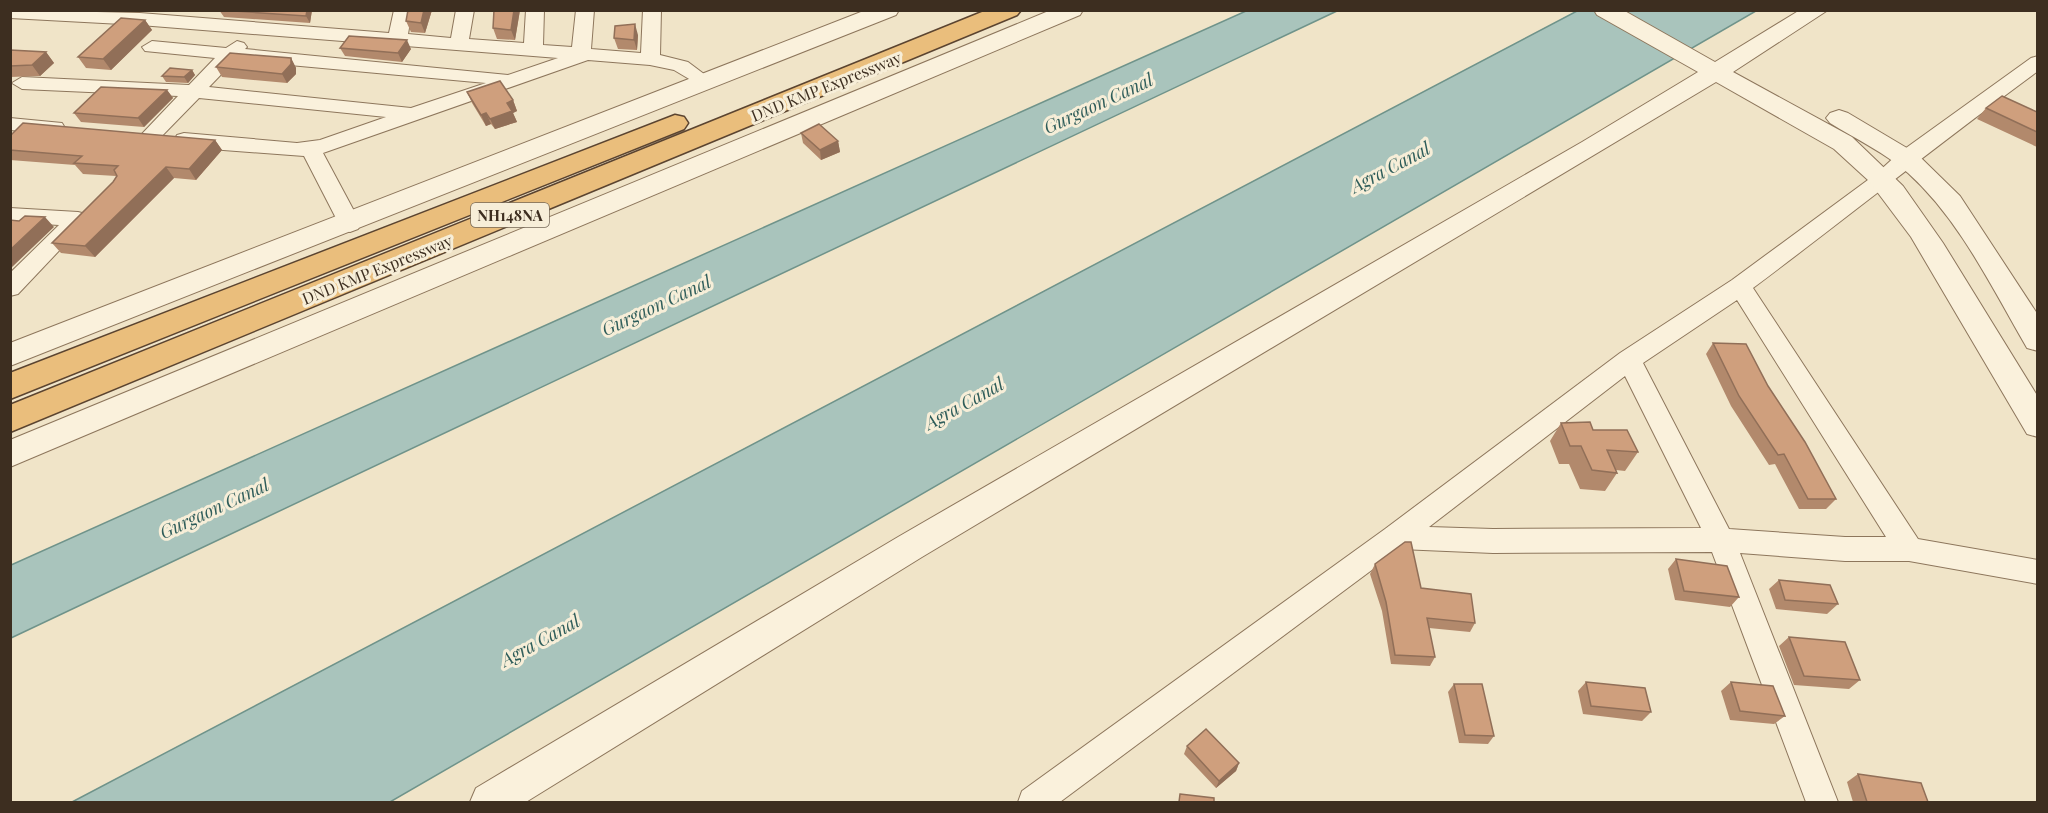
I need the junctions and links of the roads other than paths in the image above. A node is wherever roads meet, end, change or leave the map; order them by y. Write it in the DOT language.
graph roads {
  1 [pos="403,10"];
  2 [pos="465,10"];
  3 [pos="535,10"];
  4 [pos="585,10"];
  5 [pos="652,10"];
  6 [pos="888,10"];
  7 [pos="956,10"];
  8 [pos="1009,10"];
  9 [pos="1072,10"];
  10 [pos="1605,10"];
  11 [pos="1648,10"];
  12 [pos="1817,10"];
  13 [pos="10,12"];
  14 [pos="90,13"];
  15 [pos="144,15"];
  16 [pos="255,29"];
  17 [pos="397,40"];
  18 [pos="459,44"];
  19 [pos="152,47"];
  20 [pos="533,50"];
  21 [pos="230,54"];
  22 [pos="1712,54"];
  23 [pos="581,56"];
  24 [pos="650,59"];
  25 [pos="2037,62"];
  26 [pos="509,79"];
  27 [pos="22,82"];
  28 [pos="706,84"];
  29 [pos="193,91"];
  30 [pos="412,114"];
  31 [pos="10,124"];
  32 [pos="80,130"];
  33 [pos="126,135"];
  34 [pos="149,137"];
  35 [pos="311,149"];
  36 [pos="1906,159"];
  37 [pos="1884,179"];
  38 [pos="95,202"];
  39 [pos="10,214"];
  40 [pos="78,219"];
  41 [pos="350,224"];
  42 [pos="1740,286"];
  43 [pos="10,288"];
  44 [pos="2037,340"];
  45 [pos="10,355"];
  46 [pos="1629,360"];
  47 [pos="10,387"];
  48 [pos="10,419"];
  49 [pos="2037,425"];
  50 [pos="10,454"];
  51 [pos="1395,537"];
  52 [pos="1721,540"];
  53 [pos="1909,549"];
  54 [pos="2037,573"];
  55 [pos="490,802"];
  56 [pos="1034,802"];
  57 [pos="1822,802"];
  1 -- 17 [label="street"];
  2 -- 18 [label="street"];
  3 -- 20 [label="street"];
  4 -- 23 [label="street"];
  5 -- 24 [label="street"];
  6 -- 28 [label="street"];
  7 -- 47 [label="highway, DND KMP Expressway / NH148NA"];
  8 -- 48 [label="highway, DND KMP Expressway / NH148NA"];
  9 -- 50 [label="street"];
  10 -- 22 [label="street"];
  11 -- 22 [label="street"];
  12 -- 22 [label="street"];
  13 -- 14 [label="street"];
  14 -- 15 [label="street"];
  15 -- 16 [label="street"];
  16 -- 17 [label="street"];
  16 -- 21 [label="street"];
  17 -- 18 [label="street"];
  18 -- 20 [label="street"];
  19 -- 21 [label="street"];
  20 -- 23 [label="street"];
  21 -- 26 [label="street"];
  21 -- 29 [label="street"];
  22 -- 36 [label="street"];
  22 -- 37 [label="street"];
  22 -- 55 [label="street"];
  23 -- 24 [label="street"];
  23 -- 26 [label="street"];
  24 -- 28 [label="street"];
  25 -- 36 [label="street"];
  26 -- 30 [label="street"];
  27 -- 29 [label="street"];
  28 -- 41 [label="street"];
  29 -- 30 [label="street"];
  29 -- 34 [label="street"];
  30 -- 35 [label="street"];
  31 -- 32 [label="street"];
  33 -- 34 [label="street"];
  34 -- 35 [label="street"];
  35 -- 41 [label="street"];
  36 -- 37 [label="street"];
  36 -- 44 [label="street"];
  37 -- 42 [label="street"];
  37 -- 49 [label="street"];
  38 -- 40 [label="street"];
  39 -- 40 [label="street"];
  40 -- 43 [label="street"];
  41 -- 45 [label="street"];
  42 -- 46 [label="street"];
  42 -- 53 [label="street"];
  46 -- 51 [label="street"];
  46 -- 52 [label="street"];
  51 -- 52 [label="street"];
  51 -- 56 [label="street"];
  52 -- 53 [label="street"];
  52 -- 57 [label="street"];
  53 -- 54 [label="street"];
}
